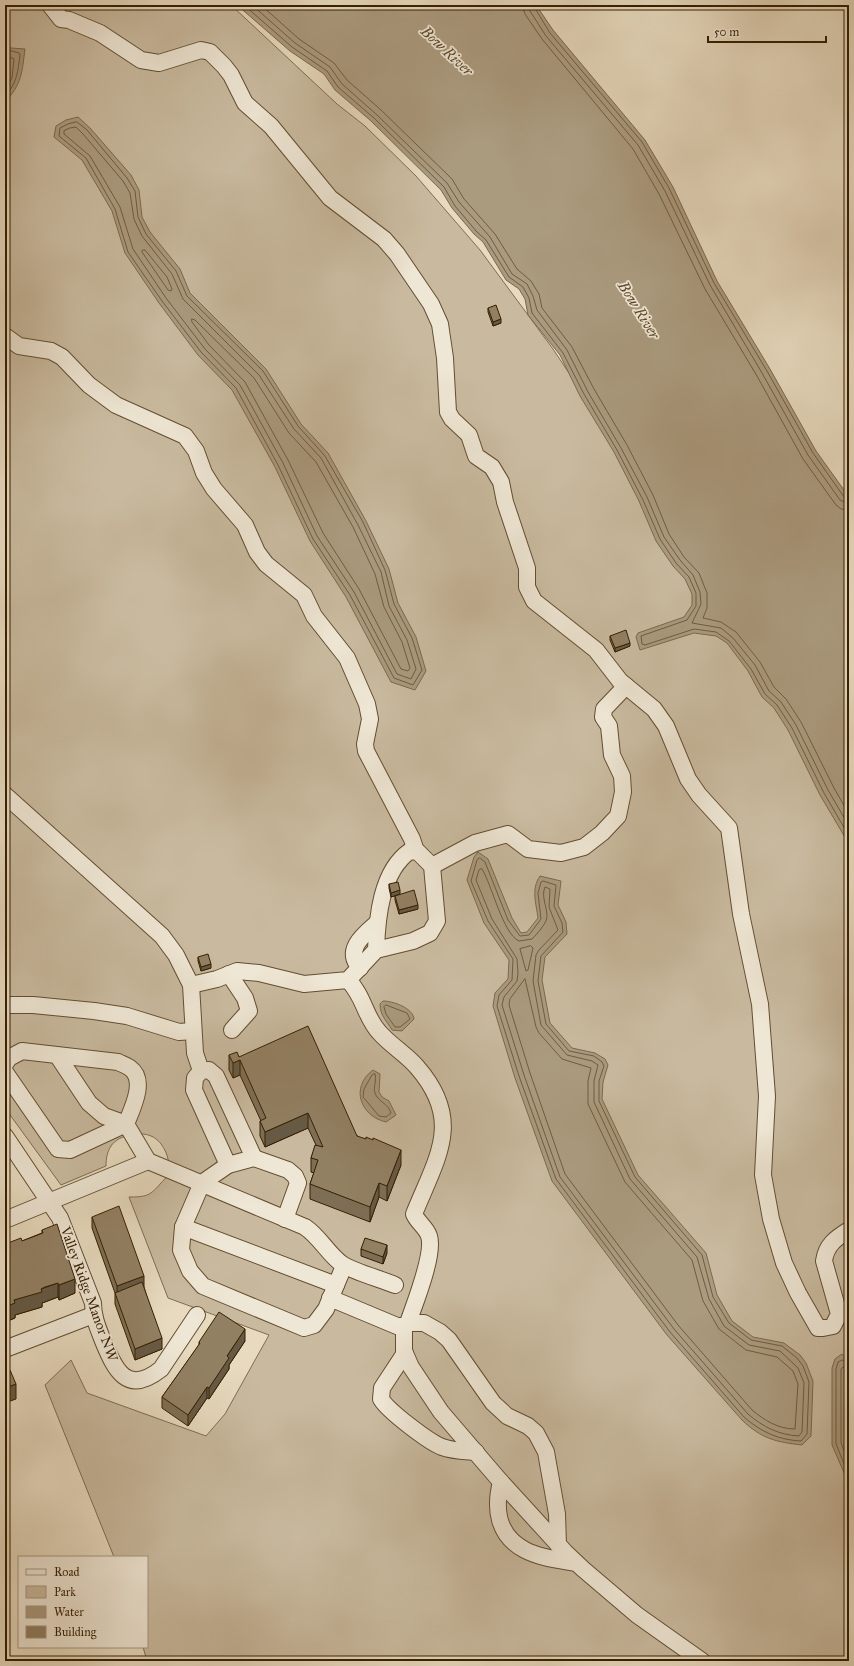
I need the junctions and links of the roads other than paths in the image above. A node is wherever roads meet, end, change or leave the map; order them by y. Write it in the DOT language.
graph roads {
  1 [pos="50,5"];
  2 [pos="5,336"];
  3 [pos="626,686"];
  4 [pos="5,796"];
  5 [pos="416,851"];
  6 [pos="432,866"];
  7 [pos="377,923"];
  8 [pos="376,950"];
  9 [pos="360,968"];
  10 [pos="229,974"];
  11 [pos="348,980"];
  12 [pos="191,985"];
  13 [pos="5,1005"];
  14 [pos="232,1030"];
  15 [pos="193,1031"];
  16 [pos="57,1055"];
  17 [pos="5,1064"];
  18 [pos="201,1071"];
  19 [pos="5,1072"];
  20 [pos="126,1124"];
  21 [pos="5,1136"];
  22 [pos="254,1158"];
  23 [pos="148,1161"];
  24 [pos="228,1165"];
  25 [pos="202,1183"];
  26 [pos="50,1202"];
  27 [pos="285,1218"];
  28 [pos="5,1220"];
  29 [pos="183,1227"];
  30 [pos="849,1230"];
  31 [pos="344,1266"];
  32 [pos="395,1285"];
  33 [pos="333,1291"];
  34 [pos="93,1314"];
  35 [pos="197,1315"];
  36 [pos="406,1325"];
  37 [pos="5,1349"];
  38 [pos="405,1353"];
  39 [pos="476,1452"];
  40 [pos="502,1482"];
  41 [pos="558,1545"];
  42 [pos="577,1563"];
  43 [pos="696,1659"];
  1 -- 3 [label="street"];
  2 -- 5 [label="street"];
  3 -- 6 [label="street"];
  3 -- 30 [label="street"];
  4 -- 12 [label="street"];
  5 -- 6 [label="street"];
  5 -- 7 [label="street"];
  6 -- 8 [label="street"];
  7 -- 8 [label="street"];
  7 -- 9 [label="street"];
  8 -- 9 [label="street"];
  9 -- 11 [label="street"];
  10 -- 11 [label="street"];
  10 -- 12 [label="street"];
  10 -- 14 [label="street"];
  11 -- 36 [label="street"];
  12 -- 15 [label="street"];
  13 -- 15 [label="street"];
  15 -- 18 [label="street"];
  16 -- 17 [label="street"];
  16 -- 20 [label="street"];
  16 -- 20 [label="street"];
  18 -- 22 [label="street"];
  18 -- 24 [label="street"];
  19 -- 20 [label="street"];
  20 -- 23 [label="street"];
  21 -- 26 [label="street, Valley Ridge Manor NW"];
  22 -- 24 [label="street"];
  22 -- 27 [label="street"];
  23 -- 25 [label="street"];
  23 -- 26 [label="street"];
  24 -- 25 [label="street"];
  25 -- 27 [label="street"];
  25 -- 29 [label="street"];
  26 -- 28 [label="street"];
  26 -- 34 [label="street, Valley Ridge Manor NW"];
  27 -- 31 [label="street"];
  29 -- 33 [label="street"];
  29 -- 33 [label="street"];
  31 -- 32 [label="street"];
  31 -- 33 [label="street"];
  33 -- 36 [label="street"];
  34 -- 35 [label="street, Valley Ridge Manor NW"];
  34 -- 37 [label="street"];
  36 -- 38 [label="street"];
  36 -- 41 [label="street"];
  38 -- 39 [label="street"];
  38 -- 39 [label="street"];
  39 -- 40 [label="street"];
  40 -- 41 [label="street"];
  40 -- 42 [label="street"];
  41 -- 42 [label="street"];
  42 -- 43 [label="street"];
}
